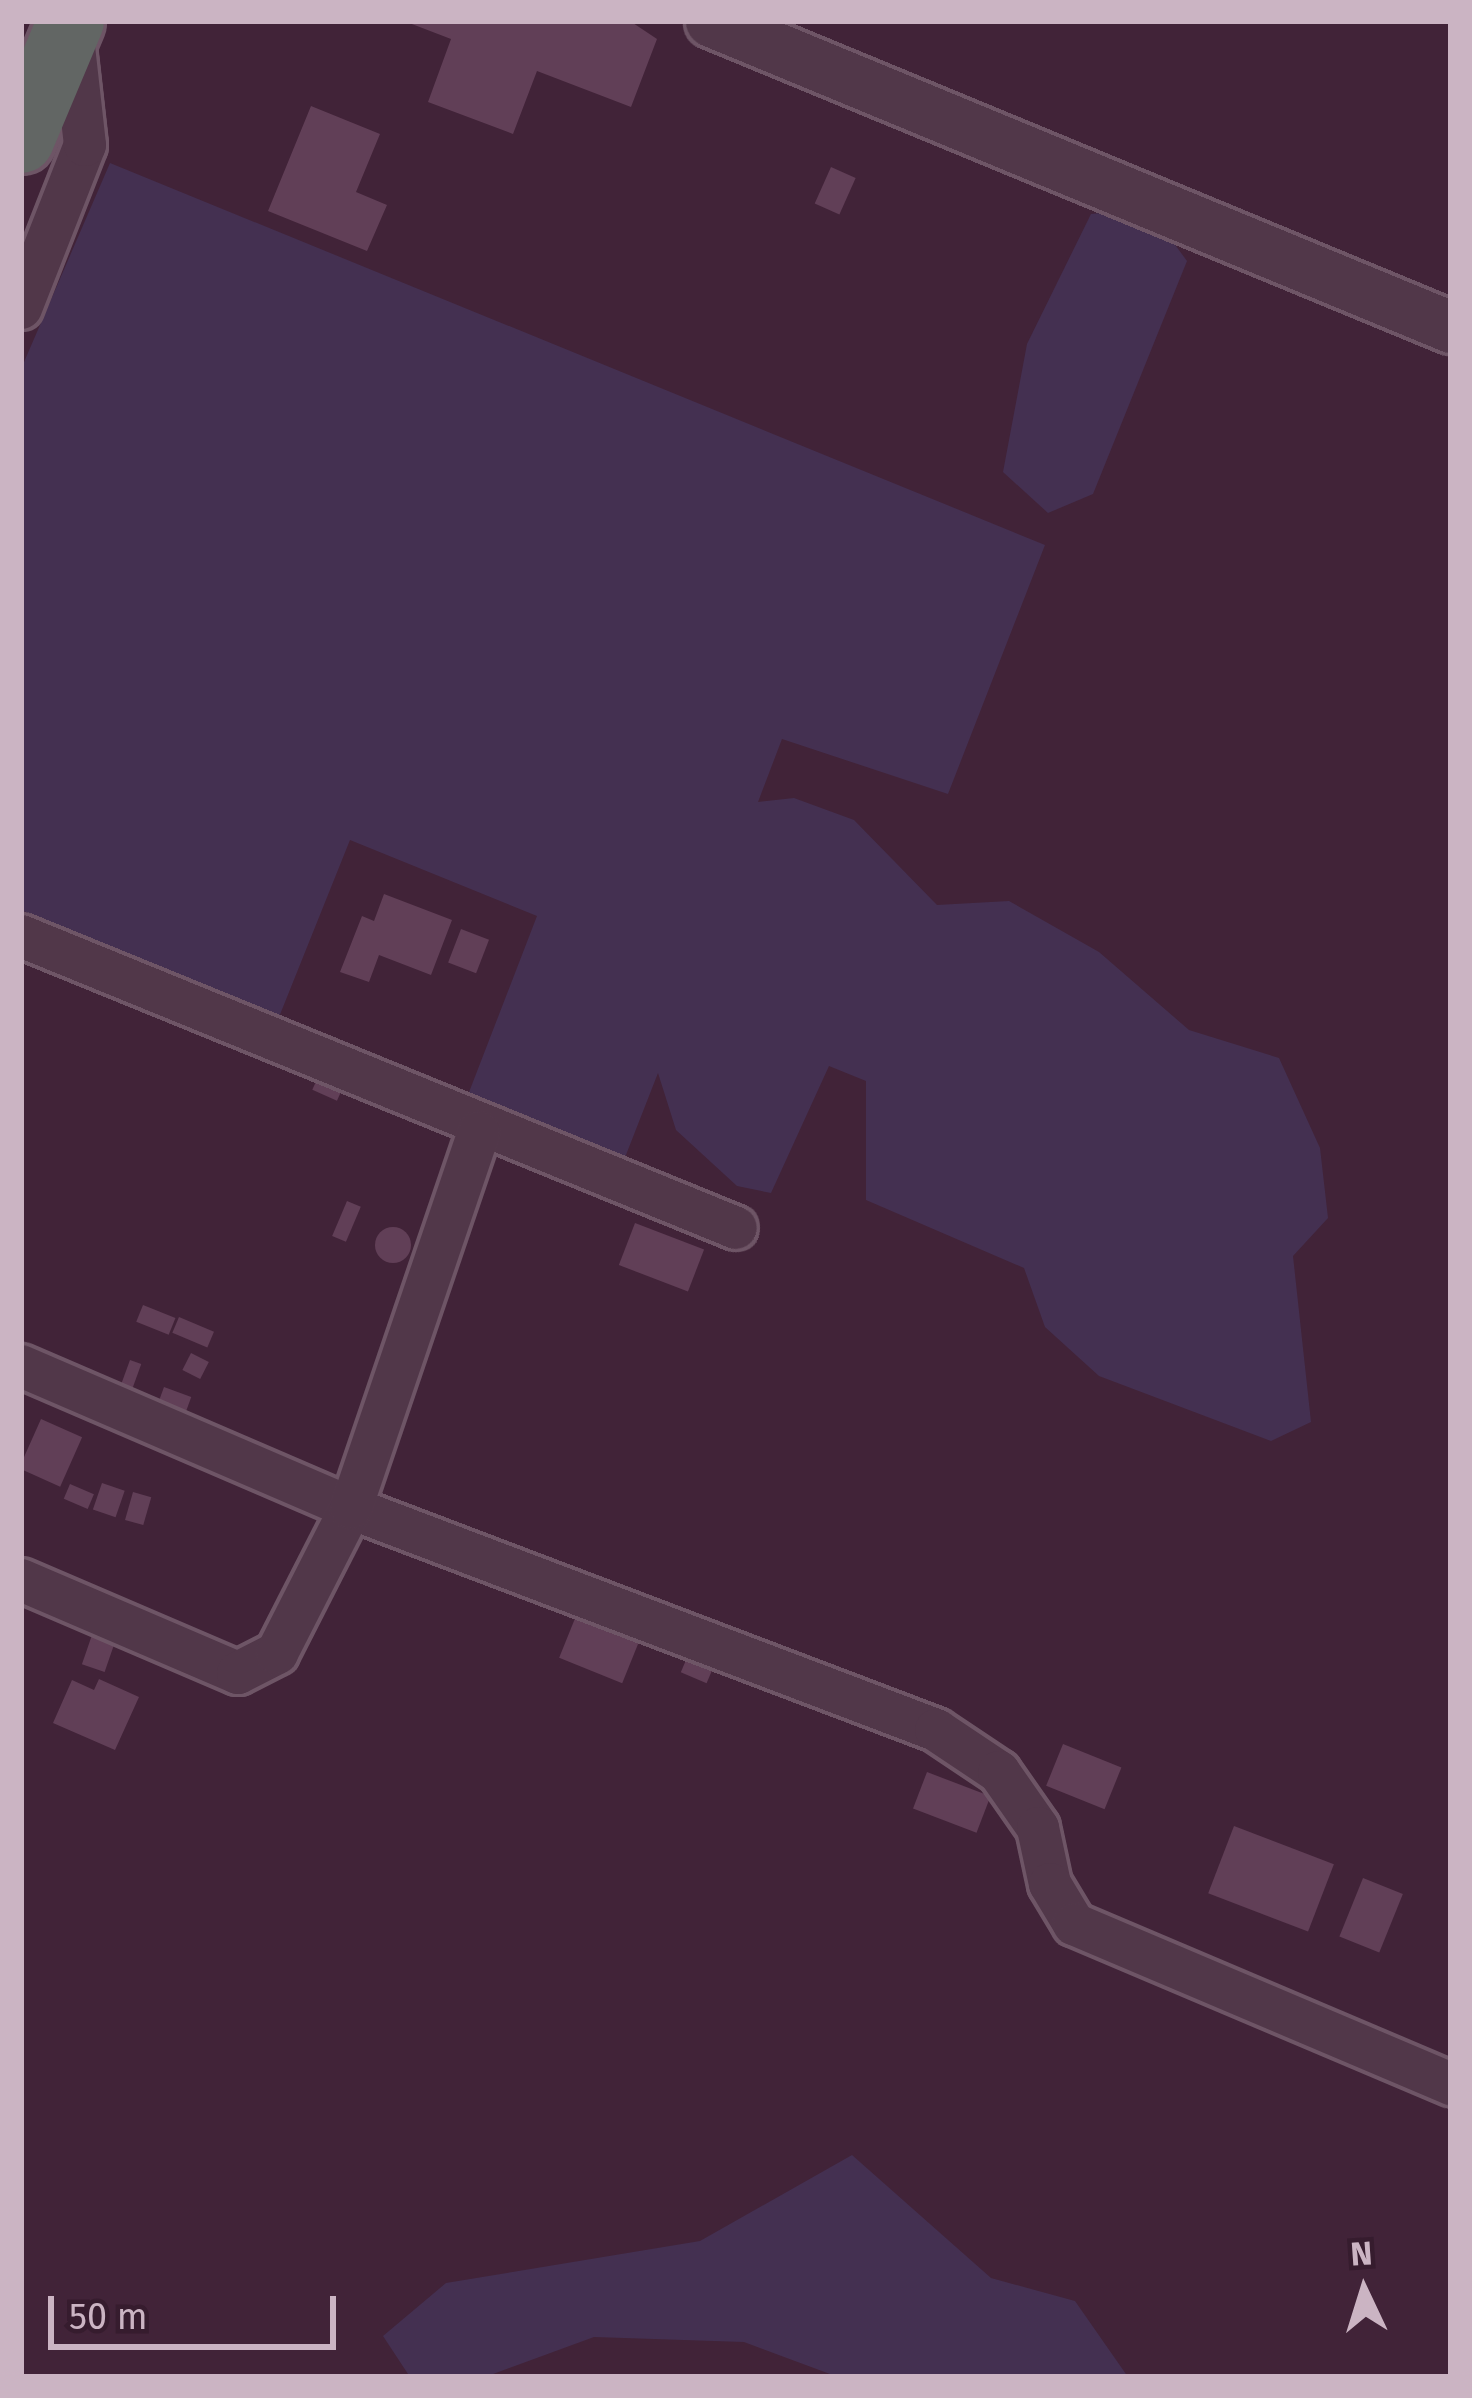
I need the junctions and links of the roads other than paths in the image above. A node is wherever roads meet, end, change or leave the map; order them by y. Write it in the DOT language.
graph roads {
  1 [pos="711,21"];
  2 [pos="71,22"];
  3 [pos="21,140"];
  4 [pos="21,308"];
  5 [pos="1451,327"];
  6 [pos="21,936"];
  7 [pos="479,1132"];
  8 [pos="736,1228"];
  9 [pos="21,1366"];
  10 [pos="351,1508"];
  11 [pos="21,1580"];
  12 [pos="1451,2084"];
  1 -- 5 [label="street"];
  2 -- 3 [label="highway"];
  2 -- 4 [label="street"];
  6 -- 7 [label="street"];
  7 -- 8 [label="street"];
  7 -- 10 [label="street"];
  9 -- 10 [label="street"];
  10 -- 11 [label="street"];
  10 -- 12 [label="street"];
}
